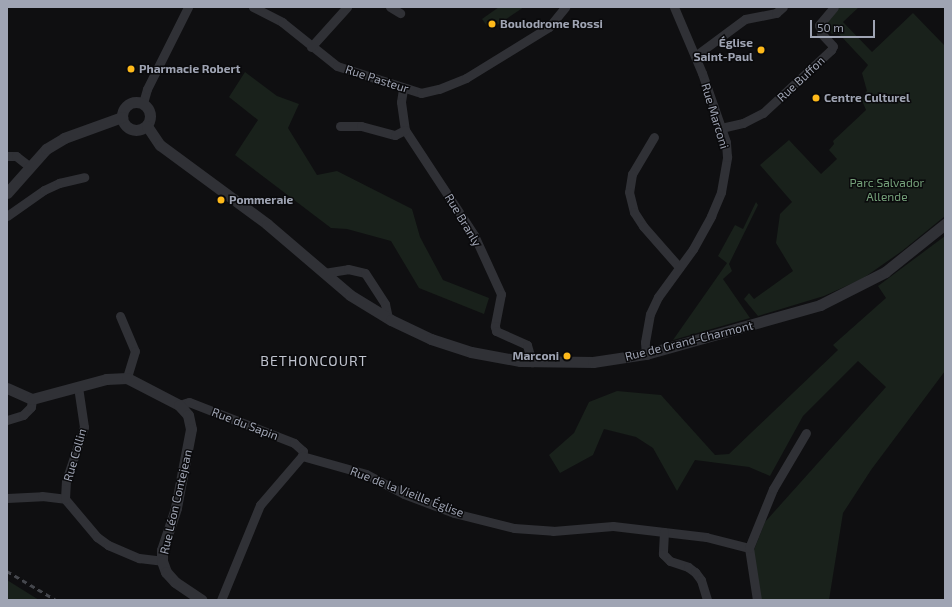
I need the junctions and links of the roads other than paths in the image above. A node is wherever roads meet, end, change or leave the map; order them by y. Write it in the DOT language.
graph roads {
  1 [pos="188,7"];
  2 [pos="253,7"];
  3 [pos="347,7"];
  4 [pos="390,7"];
  5 [pos="565,7"];
  6 [pos="674,7"];
  7 [pos="783,7"];
  8 [pos="834,7"];
  9 [pos="400,13"];
  10 [pos="312,47"];
  11 [pos="695,56"];
  12 [pos="403,89"];
  13 [pos="143,103"];
  14 [pos="122,117"];
  15 [pos="147,126"];
  16 [pos="340,126"];
  17 [pos="721,128"];
  18 [pos="405,130"];
  19 [pos="654,137"];
  20 [pos="7,156"];
  21 [pos="29,166"];
  22 [pos="84,177"];
  23 [pos="7,193"];
  24 [pos="7,216"];
  25 [pos="945,224"];
  26 [pos="679,267"];
  27 [pos="324,273"];
  28 [pos="120,316"];
  29 [pos="388,318"];
  30 [pos="646,354"];
  31 [pos="532,362"];
  32 [pos="127,378"];
  33 [pos="78,387"];
  34 [pos="7,388"];
  35 [pos="32,399"];
  36 [pos="179,405"];
  37 [pos="7,420"];
  38 [pos="806,433"];
  39 [pos="302,456"];
  40 [pos="7,498"];
  41 [pos="65,499"];
  42 [pos="664,532"];
  43 [pos="749,548"];
  44 [pos="162,561"];
  45 [pos="202,600"];
  46 [pos="222,600"];
  47 [pos="707,600"];
  48 [pos="757,600"];
  1 -- 13 [label="street"];
  2 -- 10 [label="street, Rue Pasteur"];
  3 -- 10 [label="street"];
  4 -- 9 [label="street"];
  5 -- 12 [label="street, Rue Pasteur"];
  6 -- 11 [label="street, Rue Marconi"];
  7 -- 11 [label="street"];
  8 -- 17 [label="street, Rue Buffon"];
  10 -- 12 [label="street, Rue Pasteur"];
  11 -- 17 [label="street, Rue Marconi"];
  12 -- 18 [label="street, Rue Branly"];
  13 -- 14 [label="street"];
  13 -- 15 [label="street"];
  14 -- 15 [label="street"];
  14 -- 21 [label="street"];
  15 -- 27 [label="street, Rue de Grand-Charmont"];
  16 -- 18 [label="street"];
  17 -- 26 [label="street, Rue Marconi"];
  18 -- 31 [label="street, Rue Branly"];
  19 -- 26 [label="street"];
  20 -- 21 [label="street"];
  21 -- 23 [label="street"];
  22 -- 24 [label="street"];
  25 -- 30 [label="street, Rue de Grand-Charmont"];
  26 -- 30 [label="street, Rue Marconi"];
  27 -- 29 [label="street, Rue de Grand-Charmont"];
  27 -- 29 [label="street"];
  28 -- 32 [label="street"];
  29 -- 31 [label="street, Rue de Grand-Charmont"];
  30 -- 31 [label="street, Rue de Grand-Charmont"];
  32 -- 33 [label="street"];
  32 -- 36 [label="street"];
  33 -- 35 [label="street"];
  33 -- 41 [label="street, Rue Collin"];
  34 -- 35 [label="street"];
  35 -- 37 [label="street"];
  36 -- 39 [label="street, Rue du Sapin"];
  36 -- 44 [label="street, Rue Léon Contejean"];
  38 -- 43 [label="street"];
  39 -- 42 [label="street, Rue de la Vieille Église"];
  39 -- 46 [label="street"];
  40 -- 41 [label="street"];
  41 -- 44 [label="street"];
  42 -- 43 [label="street, Rue de la Vieille Église"];
  42 -- 47 [label="street"];
  43 -- 48 [label="street"];
  44 -- 45 [label="street, Rue Léon Contejean"];
}
